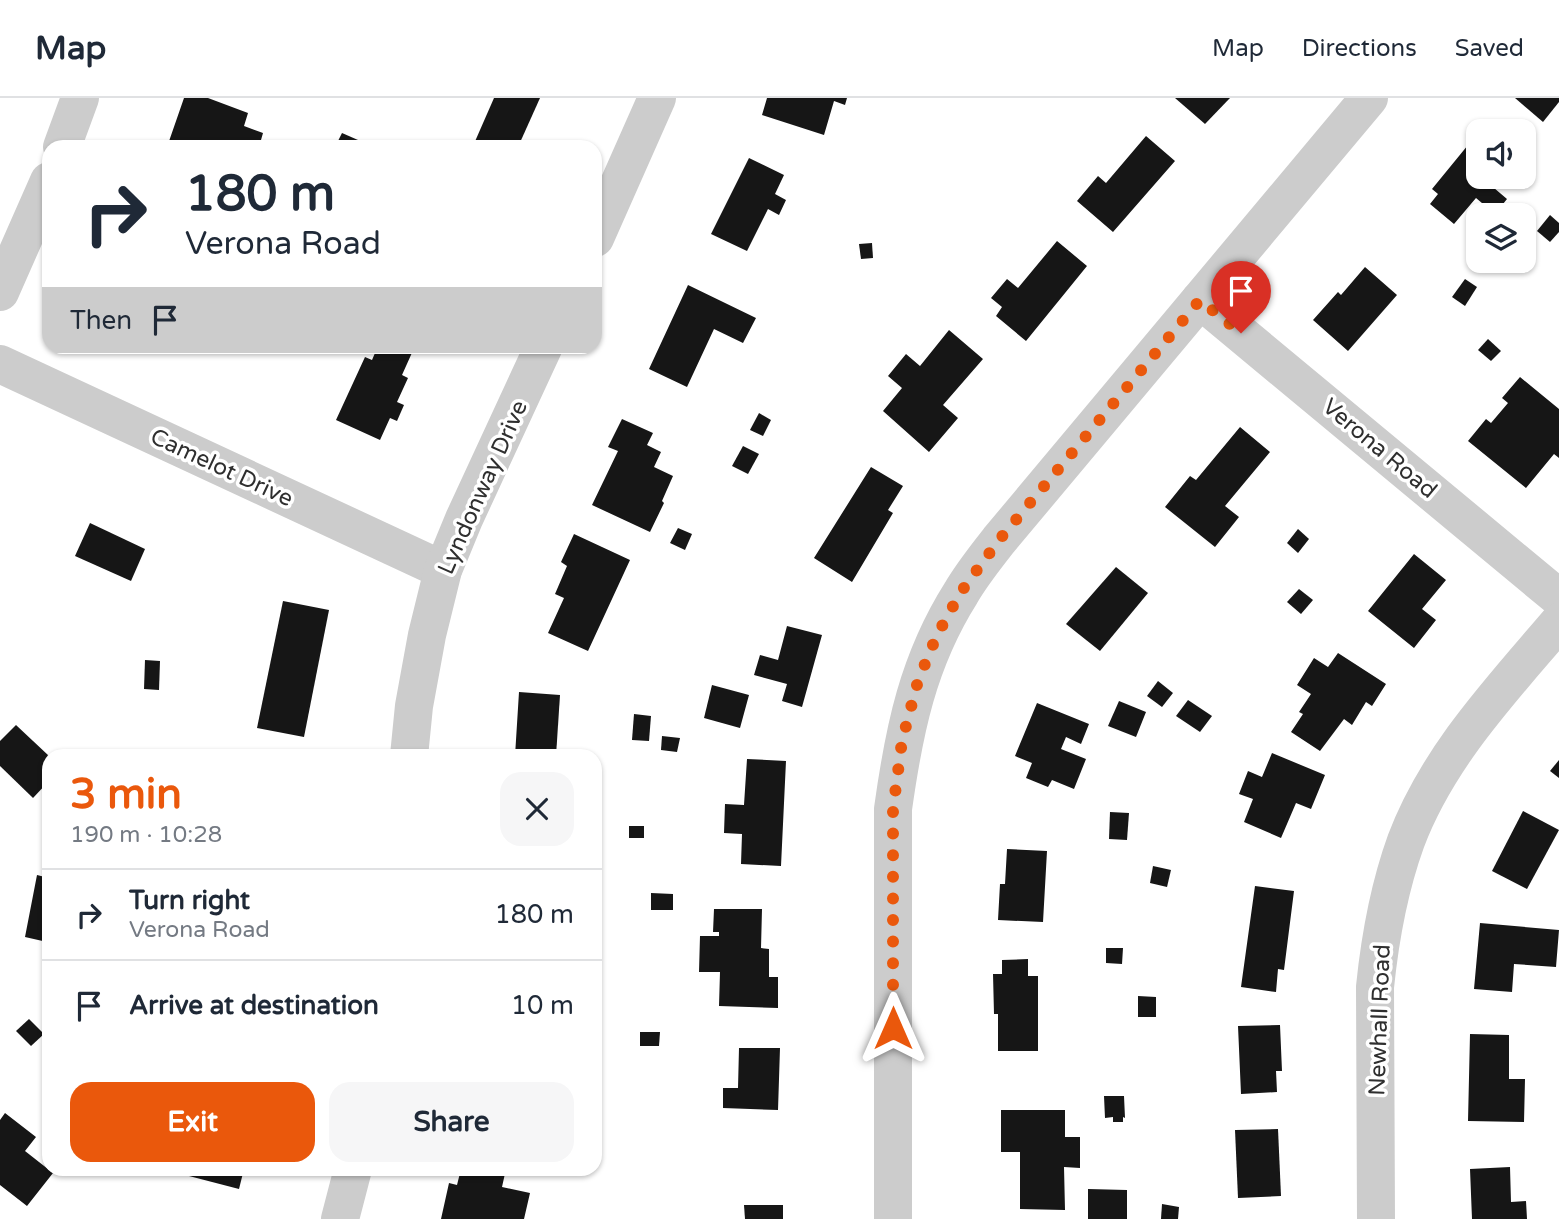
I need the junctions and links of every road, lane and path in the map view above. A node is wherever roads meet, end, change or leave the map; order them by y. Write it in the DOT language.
graph roads {
  1 [pos="80,98"];
  2 [pos="657,98"];
  3 [pos="1368,98"];
  4 [pos="65,140"];
  5 [pos="42,197"];
  6 [pos="602,221"];
  7 [pos="0,292"];
  8 [pos="1200,300"];
  9 [pos="540,354"];
  10 [pos="0,364"];
  11 [pos="443,570"];
  12 [pos="1559,598"];
  13 [pos="1559,622"];
  14 [pos="410,749"];
  15 [pos="351,1176"];
  16 [pos="340,1219"];
  17 [pos="893,1219"];
  18 [pos="1376,1219"];
  1 -- 4 [label="street"];
  2 -- 6 [label="street"];
  3 -- 8 [label="street"];
  5 -- 7 [label="street"];
  8 -- 12 [label="street, Verona Road"];
  8 -- 17 [label="street"];
  9 -- 11 [label="street, Lyndonway Drive"];
  10 -- 11 [label="street, Camelot Drive"];
  11 -- 14 [label="street, Lyndonway Drive"];
  13 -- 18 [label="street, Newhall Road"];
  15 -- 16 [label="street"];
}
